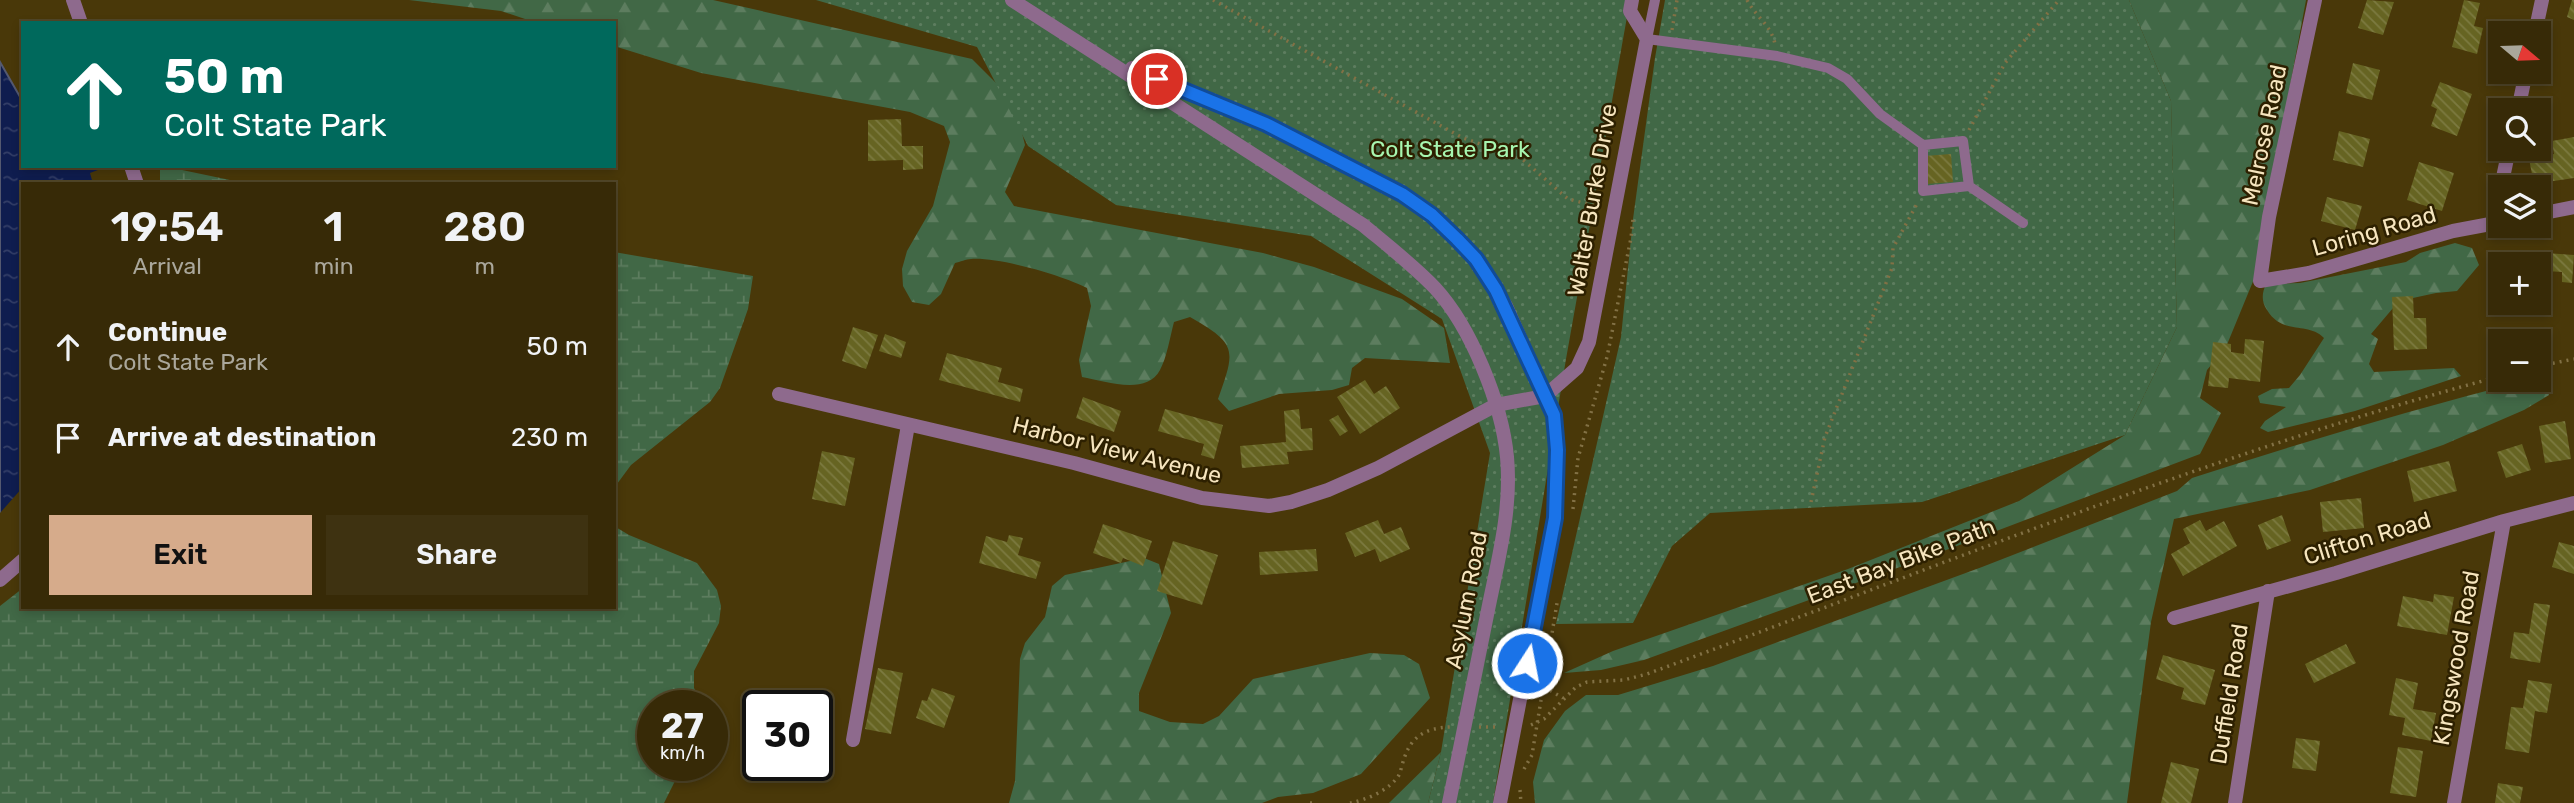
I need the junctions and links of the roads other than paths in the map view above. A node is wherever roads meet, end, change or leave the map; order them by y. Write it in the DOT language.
graph roads {
  1 [pos="73,0"];
  2 [pos="1012,0"];
  3 [pos="1632,0"];
  4 [pos="1655,0"];
  5 [pos="2315,0"];
  6 [pos="2542,0"];
  7 [pos="80,21"];
  8 [pos="2538,21"];
  9 [pos="1647,39"];
  10 [pos="1074,40"];
  11 [pos="1923,145"];
  12 [pos="1969,186"];
  13 [pos="2574,207"];
  14 [pos="2551,212"];
  15 [pos="2023,223"];
  16 [pos="2488,225"];
  17 [pos="2260,281"];
  18 [pos="779,394"];
  19 [pos="1545,396"];
  20 [pos="1496,405"];
  21 [pos="908,425"];
  22 [pos="2574,503"];
  23 [pos="2504,520"];
  24 [pos="21,562"];
  25 [pos="0,580"];
  26 [pos="2269,591"];
  27 [pos="2174,618"];
  28 [pos="853,740"];
  29 [pos="1449,803"];
  30 [pos="1500,803"];
  31 [pos="2235,803"];
  32 [pos="2454,803"];
  1 -- 7 [label="street"];
  2 -- 10 [label="street"];
  3 -- 9 [label="street"];
  4 -- 9 [label="lane"];
  5 -- 17 [label="street, Melrose Road"];
  6 -- 8 [label="street"];
  9 -- 11 [label="lane"];
  9 -- 19 [label="street, Walter Burke Drive"];
  10 -- 19 [label="street"];
  10 -- 20 [label="street"];
  11 -- 12 [label="lane"];
  11 -- 12 [label="lane"];
  12 -- 15 [label="lane"];
  13 -- 14 [label="street"];
  16 -- 17 [label="street, Loring Road"];
  18 -- 21 [label="street, Harbor View Avenue"];
  19 -- 20 [label="street, Harbor View Avenue"];
  19 -- 30 [label="street"];
  20 -- 21 [label="street, Harbor View Avenue"];
  20 -- 29 [label="street, Asylum Road"];
  21 -- 28 [label="street"];
  22 -- 23 [label="street, Clifton Road"];
  23 -- 26 [label="street, Clifton Road"];
  23 -- 32 [label="street, Kingswood Road"];
  24 -- 25 [label="street"];
  26 -- 27 [label="street, Clifton Road"];
  26 -- 31 [label="street, Duffield Road"];
}
